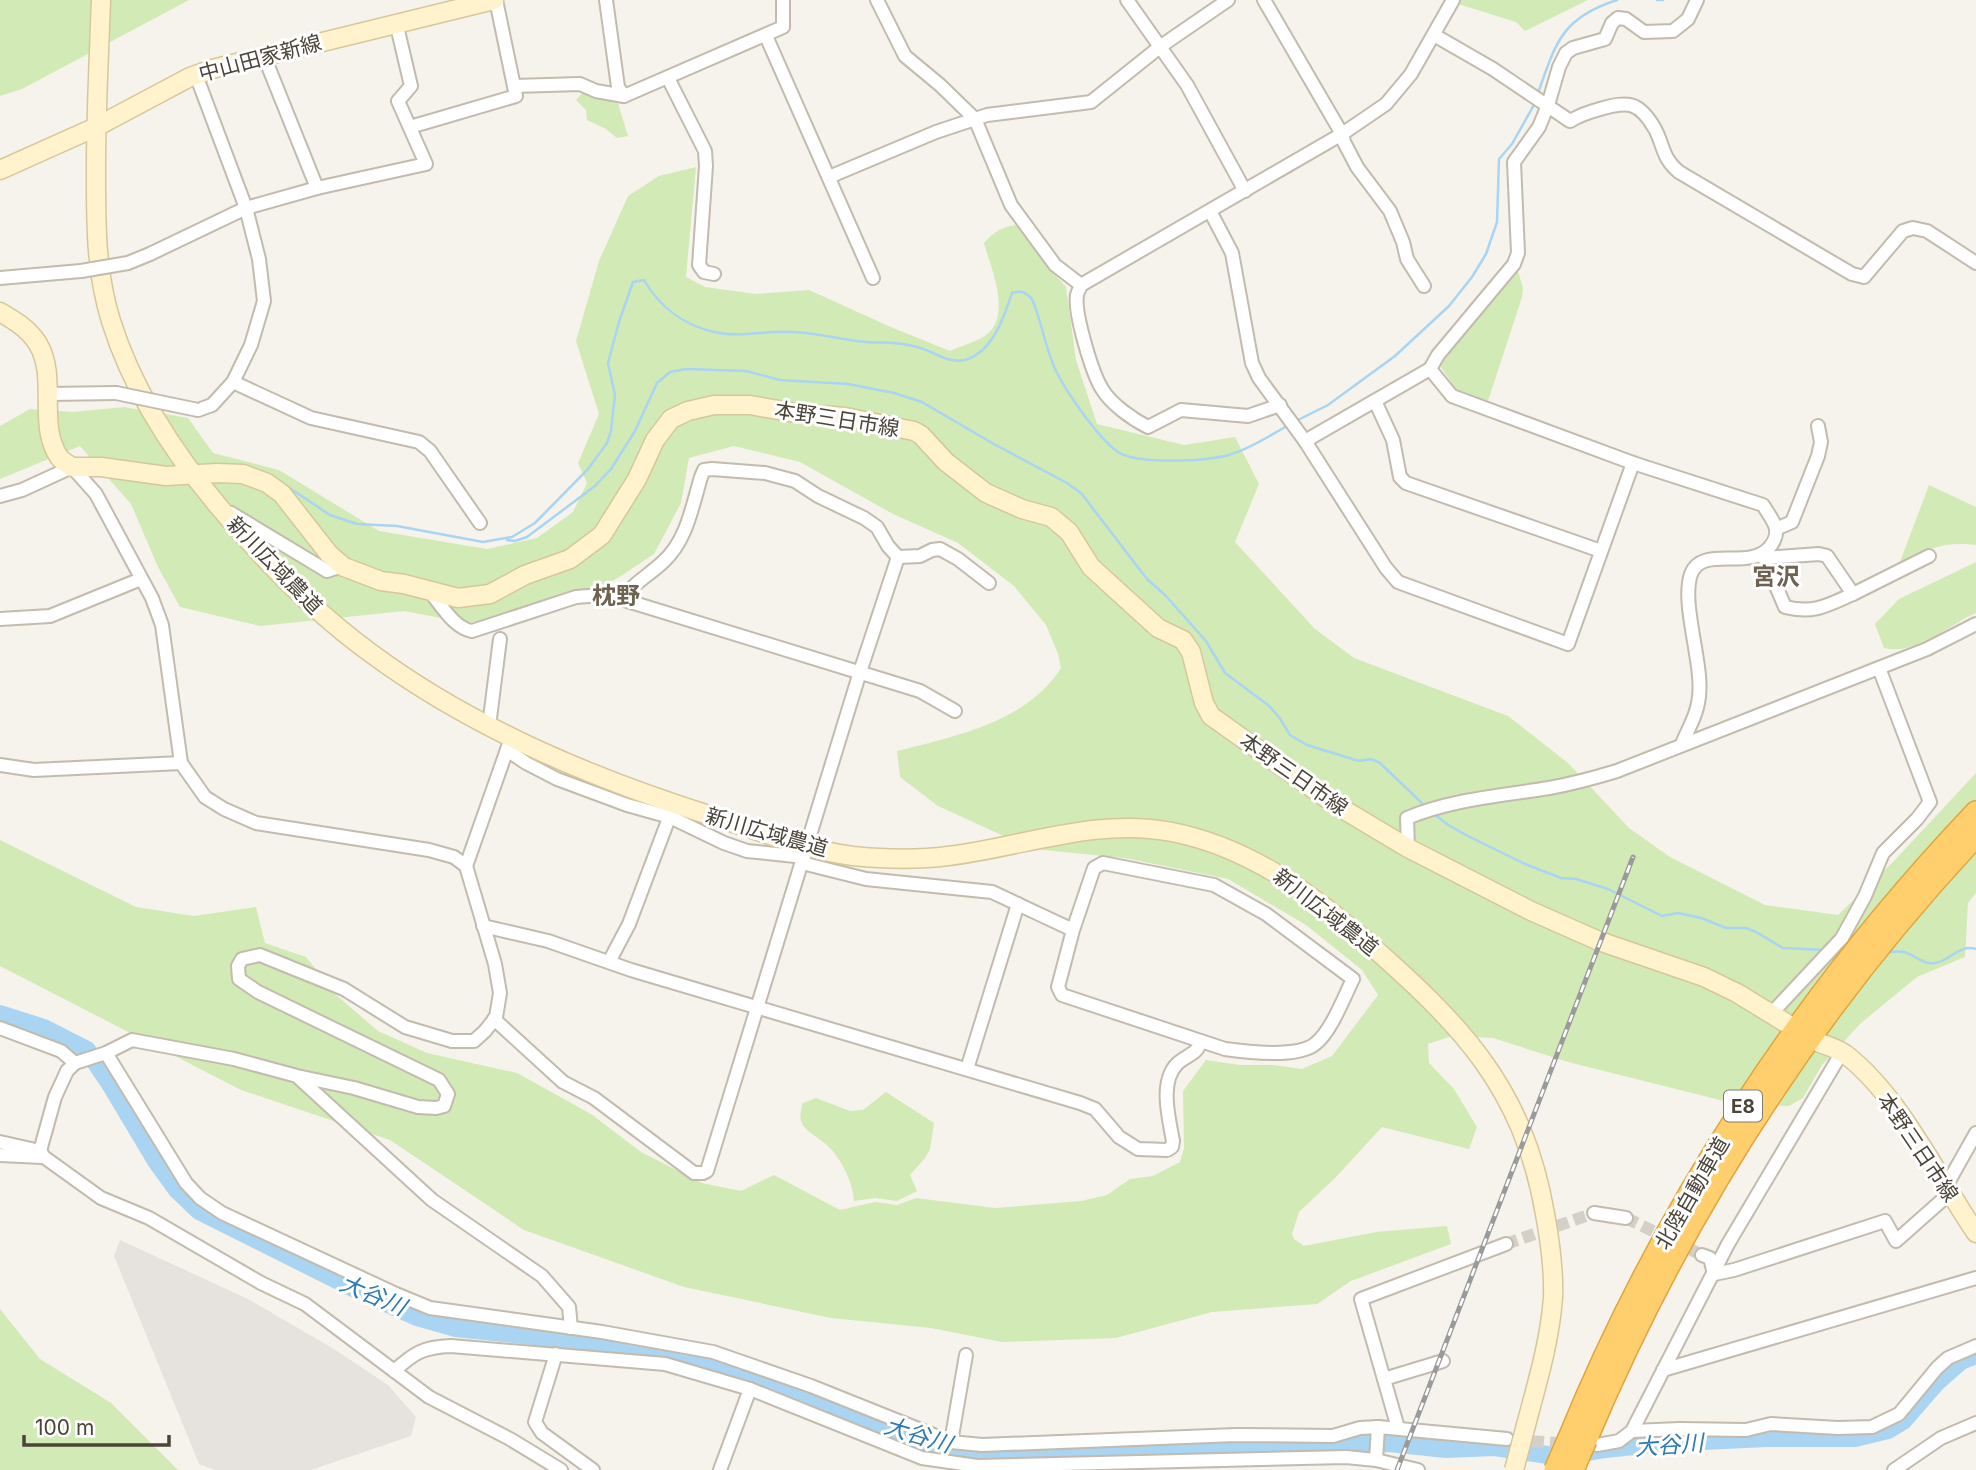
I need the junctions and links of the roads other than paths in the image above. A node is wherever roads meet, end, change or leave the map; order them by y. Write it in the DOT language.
graph roads {
  1 [pos="101,0"];
  2 [pos="495,0"];
  3 [pos="606,0"];
  4 [pos="783,0"];
  5 [pos="877,0"];
  6 [pos="1127,0"];
  7 [pos="1228,0"];
  8 [pos="1264,0"];
  9 [pos="1453,0"];
  10 [pos="1697,0"];
  11 [pos="474,2"];
  12 [pos="396,22"];
  13 [pos="1434,35"];
  14 [pos="766,36"];
  15 [pos="1161,47"];
  16 [pos="264,56"];
  17 [pos="196,75"];
  18 [pos="668,78"];
  19 [pos="514,86"];
  20 [pos="624,96"];
  21 [pos="1548,105"];
  22 [pos="975,119"];
  23 [pos="96,127"];
  24 [pos="410,127"];
  25 [pos="1342,134"];
  26 [pos="0,170"];
  27 [pos="829,177"];
  28 [pos="317,188"];
  29 [pos="1245,191"];
  30 [pos="246,208"];
  31 [pos="1210,211"];
  32 [pos="1976,263"];
  33 [pos="714,274"];
  34 [pos="0,278"];
  35 [pos="873,278"];
  36 [pos="1082,285"];
  37 [pos="1424,286"];
  38 [pos="0,312"];
  39 [pos="1430,369"];
  40 [pos="233,383"];
  41 [pos="49,394"];
  42 [pos="1375,401"];
  43 [pos="1280,405"];
  44 [pos="1818,426"];
  45 [pos="1305,441"];
  46 [pos="1633,463"];
  47 [pos="72,467"];
  48 [pos="193,476"];
  49 [pos="0,496"];
  50 [pos="218,506"];
  51 [pos="480,523"];
  52 [pos="1776,529"];
  53 [pos="1601,551"];
  54 [pos="1763,556"];
  55 [pos="1928,556"];
  56 [pos="898,557"];
  57 [pos="342,566"];
  58 [pos="141,579"];
  59 [pos="989,583"];
  60 [pos="431,593"];
  61 [pos="1853,594"];
  62 [pos="621,599"];
  63 [pos="0,619"];
  64 [pos="1976,624"];
  65 [pos="500,639"];
  66 [pos="1879,668"];
  67 [pos="860,672"];
  68 [pos="955,711"];
  69 [pos="489,726"];
  70 [pos="509,744"];
  71 [pos="1682,744"];
  72 [pos="181,763"];
  73 [pos="0,765"];
  74 [pos="672,811"];
  75 [pos="1976,812"];
  76 [pos="1976,836"];
  77 [pos="1408,848"];
  78 [pos="804,855"];
  79 [pos="466,866"];
  80 [pos="1018,904"];
  81 [pos="484,926"];
  82 [pos="1073,930"];
  83 [pos="609,962"];
  84 [pos="757,1006"];
  85 [pos="1779,1018"];
  86 [pos="494,1019"];
  87 [pos="0,1028"];
  88 [pos="1200,1041"];
  89 [pos="1820,1042"];
  90 [pos="1842,1052"];
  91 [pos="106,1054"];
  92 [pos="75,1063"];
  93 [pos="967,1069"];
  94 [pos="297,1076"];
  95 [pos="1976,1133"];
  96 [pos="0,1142"];
  97 [pos="42,1154"];
  98 [pos="0,1155"];
  99 [pos="1947,1191"];
  100 [pos="1594,1213"];
  101 [pos="1626,1218"];
  102 [pos="1976,1233"];
  103 [pos="1506,1244"];
  104 [pos="1702,1255"];
  105 [pos="1714,1274"];
  106 [pos="1976,1278"];
  107 [pos="571,1328"];
  108 [pos="1976,1346"];
  109 [pos="556,1354"];
  110 [pos="966,1356"];
  111 [pos="1443,1362"];
  112 [pos="1664,1370"];
  113 [pos="394,1371"];
  114 [pos="1384,1379"];
  115 [pos="750,1389"];
  116 [pos="1976,1423"];
  117 [pos="1378,1427"];
  118 [pos="1398,1428"];
  119 [pos="1632,1431"];
  120 [pos="1160,1439"];
  121 [pos="1507,1439"];
  122 [pos="1584,1441"];
  123 [pos="951,1442"];
  124 [pos="1376,1460"];
  125 [pos="950,1466"];
  126 [pos="1161,1466"];
  127 [pos="561,1470"];
  128 [pos="593,1470"];
  129 [pos="720,1470"];
  130 [pos="1418,1470"];
  131 [pos="1514,1470"];
  132 [pos="1555,1470"];
  133 [pos="1573,1470"];
  134 [pos="1894,1470"];
  1 -- 23 [label="main road, 新川広域農道"];
  2 -- 11 [label="main road, 中山田家新線"];
  2 -- 19 [label="street"];
  3 -- 20 [label="street"];
  4 -- 14 [label="street"];
  5 -- 22 [label="street"];
  6 -- 15 [label="street"];
  7 -- 15 [label="street"];
  8 -- 25 [label="street"];
  9 -- 13 [label="street"];
  10 -- 21 [label="street"];
  11 -- 12 [label="main road, 中山田家新線"];
  12 -- 16 [label="main road, 中山田家新線"];
  12 -- 24 [label="street"];
  13 -- 21 [label="street"];
  13 -- 25 [label="street"];
  14 -- 18 [label="street"];
  14 -- 27 [label="street"];
  15 -- 22 [label="street"];
  15 -- 29 [label="street"];
  16 -- 17 [label="main road, 中山田家新線"];
  16 -- 28 [label="street"];
  17 -- 23 [label="main road, 中山田家新線"];
  17 -- 30 [label="street"];
  18 -- 20 [label="street"];
  18 -- 33 [label="street"];
  19 -- 20 [label="street"];
  19 -- 24 [label="street"];
  21 -- 32 [label="street"];
  21 -- 39 [label="street"];
  22 -- 27 [label="street"];
  22 -- 36 [label="street"];
  23 -- 26 [label="main road, 中山田家新線"];
  23 -- 48 [label="main road, 新川広域農道"];
  24 -- 28 [label="street"];
  25 -- 29 [label="street"];
  25 -- 37 [label="street"];
  27 -- 35 [label="street"];
  28 -- 30 [label="street"];
  29 -- 31 [label="street"];
  30 -- 34 [label="street, bridge"];
  30 -- 40 [label="street"];
  31 -- 36 [label="street"];
  31 -- 43 [label="street"];
  36 -- 43 [label="street"];
  38 -- 41 [label="main road"];
  39 -- 42 [label="street"];
  39 -- 46 [label="street"];
  40 -- 41 [label="street, bridge"];
  40 -- 51 [label="street"];
  41 -- 47 [label="main road"];
  42 -- 45 [label="street"];
  42 -- 53 [label="street"];
  43 -- 45 [label="street"];
  44 -- 52 [label="street"];
  45 -- 53 [label="street"];
  46 -- 52 [label="street"];
  46 -- 53 [label="street"];
  47 -- 48 [label="main road, 本野三日市線"];
  47 -- 49 [label="street"];
  47 -- 58 [label="street"];
  48 -- 50 [label="main road, 新川広域農道"];
  48 -- 57 [label="main road, 本野三日市線"];
  50 -- 57 [label="street"];
  50 -- 69 [label="main road, 新川広域農道"];
  52 -- 54 [label="street"];
  54 -- 61 [label="street"];
  54 -- 61 [label="street"];
  54 -- 71 [label="street"];
  55 -- 61 [label="street"];
  56 -- 59 [label="street"];
  56 -- 62 [label="street"];
  56 -- 67 [label="street"];
  57 -- 60 [label="main road, 本野三日市線"];
  58 -- 63 [label="street"];
  58 -- 72 [label="street"];
  60 -- 62 [label="street"];
  60 -- 77 [label="main road, 本野三日市線"];
  62 -- 67 [label="street"];
  64 -- 66 [label="street"];
  65 -- 69 [label="street"];
  66 -- 71 [label="street"];
  66 -- 85 [label="street"];
  67 -- 68 [label="street"];
  67 -- 78 [label="street"];
  69 -- 70 [label="main road, 新川広域農道"];
  70 -- 74 [label="main road, 新川広域農道"];
  70 -- 79 [label="street"];
  71 -- 77 [label="street"];
  72 -- 73 [label="street"];
  72 -- 79 [label="street"];
  74 -- 78 [label="main road, 新川広域農道"];
  74 -- 83 [label="street"];
  75 -- 122 [label="highway, 北陸自動車道 / E8"];
  76 -- 122 [label="highway, 北陸自動車道 / E8"];
  77 -- 85 [label="main road, 本野三日市線"];
  78 -- 80 [label="street"];
  78 -- 84 [label="street"];
  78 -- 131 [label="main road, 新川広域農道, bridge"];
  79 -- 81 [label="street"];
  80 -- 82 [label="street"];
  80 -- 93 [label="street"];
  81 -- 83 [label="street"];
  81 -- 86 [label="street"];
  82 -- 88 [label="street"];
  82 -- 88 [label="street"];
  83 -- 84 [label="street"];
  84 -- 86 [label="street"];
  84 -- 93 [label="street"];
  86 -- 94 [label="street"];
  87 -- 92 [label="street"];
  88 -- 93 [label="street"];
  89 -- 90 [label="main road, 本野三日市線"];
  90 -- 99 [label="main road, 本野三日市線"];
  90 -- 105 [label="street"];
  91 -- 92 [label="street"];
  91 -- 94 [label="street"];
  91 -- 107 [label="street"];
  92 -- 97 [label="street"];
  94 -- 107 [label="street"];
  95 -- 99 [label="street"];
  96 -- 97 [label="street"];
  97 -- 98 [label="street"];
  97 -- 113 [label="street"];
  99 -- 102 [label="main road, 本野三日市線"];
  99 -- 105 [label="street"];
  100 -- 101 [label="street"];
  103 -- 114 [label="street"];
  104 -- 105 [label="street"];
  105 -- 112 [label="street"];
  106 -- 112 [label="street"];
  107 -- 123 [label="street"];
  108 -- 119 [label="street"];
  109 -- 113 [label="street"];
  109 -- 115 [label="street"];
  109 -- 128 [label="street"];
  110 -- 123 [label="street"];
  111 -- 114 [label="street"];
  112 -- 119 [label="street"];
  113 -- 127 [label="street"];
  114 -- 118 [label="street"];
  115 -- 125 [label="street"];
  115 -- 129 [label="street"];
  116 -- 134 [label="street"];
  117 -- 118 [label="street"];
  117 -- 120 [label="street"];
  117 -- 124 [label="street"];
  118 -- 121 [label="street"];
  119 -- 122 [label="street"];
  120 -- 123 [label="street"];
  120 -- 126 [label="street"];
  122 -- 132 [label="highway, 北陸自動車道 / E8, bridge"];
  122 -- 133 [label="highway, 北陸自動車道 / E8, bridge"];
  124 -- 126 [label="street"];
  124 -- 130 [label="street"];
  125 -- 126 [label="street"];
}
